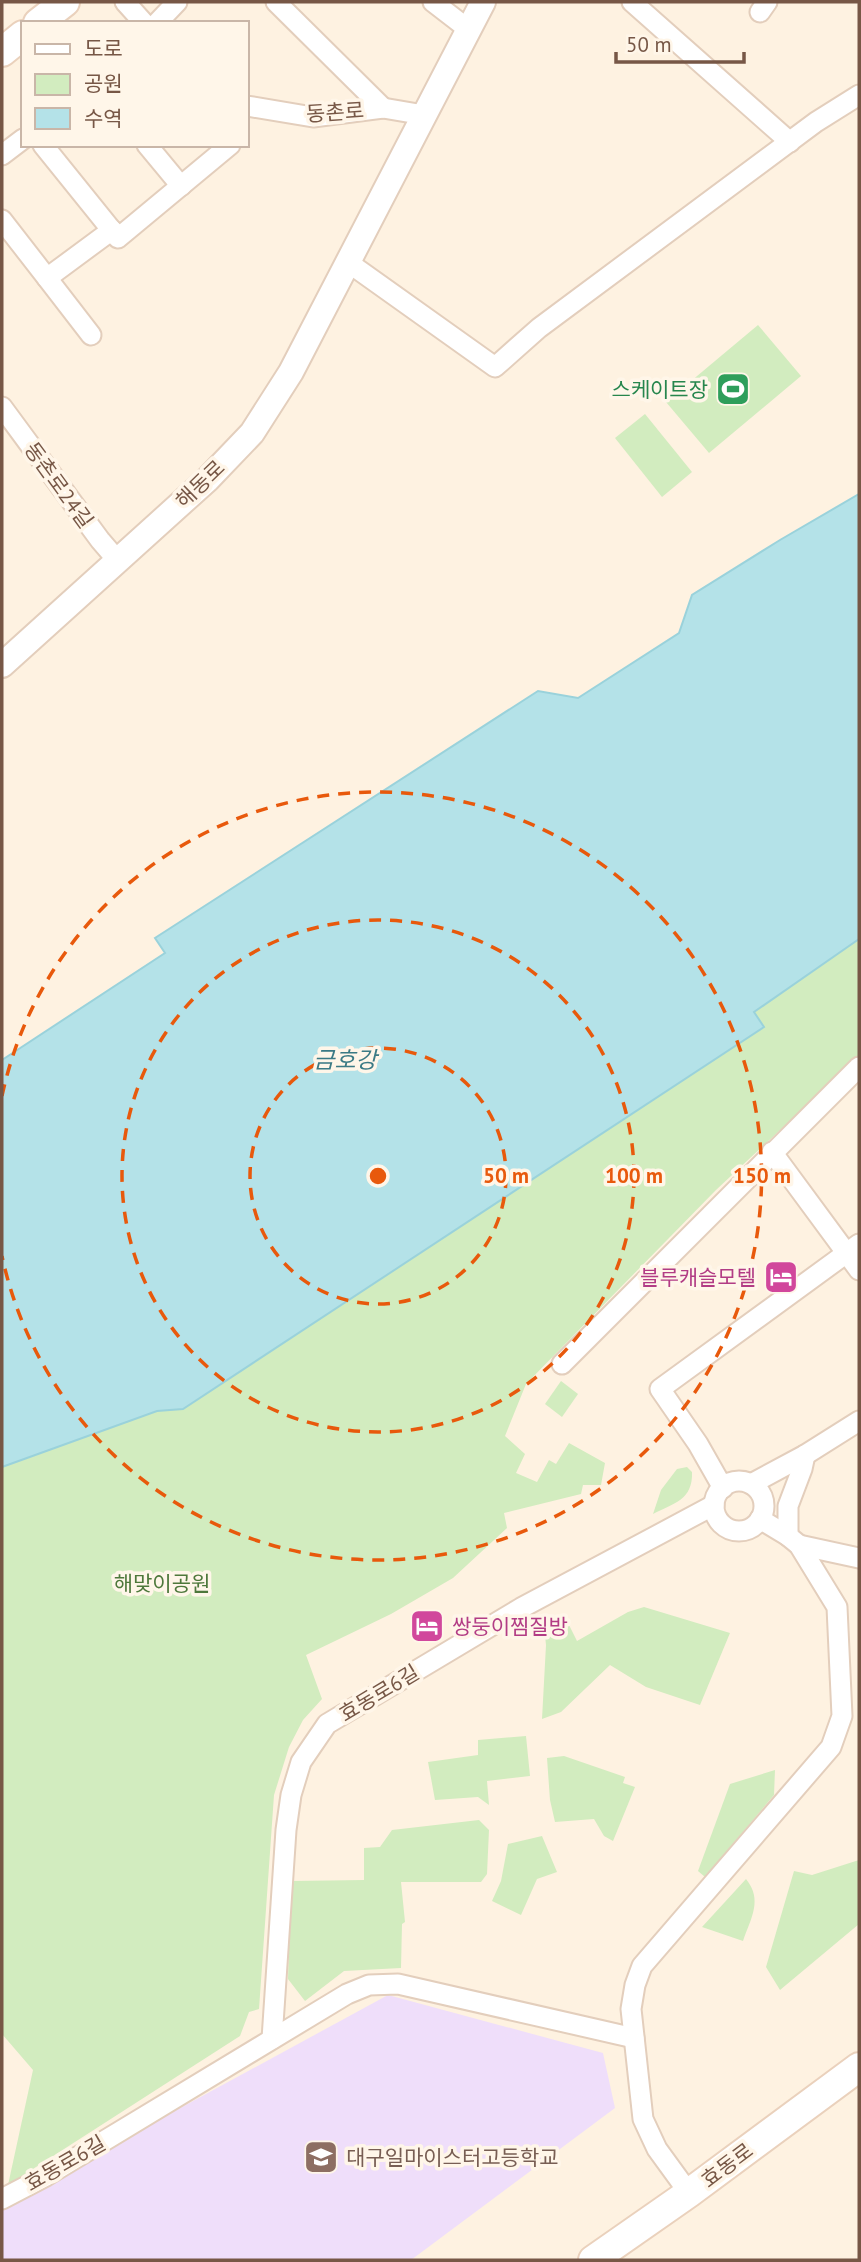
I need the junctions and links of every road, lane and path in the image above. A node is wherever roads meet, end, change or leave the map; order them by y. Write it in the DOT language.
graph roads {
  1 [pos="65,2"];
  2 [pos="125,2"];
  3 [pos="177,2"];
  4 [pos="276,2"];
  5 [pos="433,2"];
  6 [pos="483,2"];
  7 [pos="632,2"];
  8 [pos="41,21"];
  9 [pos="142,21"];
  10 [pos="159,21"];
  11 [pos="468,29"];
  12 [pos="21,37"];
  13 [pos="2,51"];
  14 [pos="859,95"];
  15 [pos="248,106"];
  16 [pos="383,108"];
  17 [pos="424,115"];
  18 [pos="21,141"];
  19 [pos="790,142"];
  20 [pos="45,147"];
  21 [pos="149,147"];
  22 [pos="228,147"];
  23 [pos="2,155"];
  24 [pos="180,186"];
  25 [pos="2,220"];
  26 [pos="112,230"];
  27 [pos="349,263"];
  28 [pos="47,278"];
  29 [pos="91,335"];
  30 [pos="2,407"];
  31 [pos="118,561"];
  32 [pos="2,664"];
  33 [pos="859,1067"];
  34 [pos="772,1152"];
  35 [pos="853,1248"];
  36 [pos="859,1270"];
  37 [pos="562,1364"];
  38 [pos="859,1422"];
  39 [pos="805,1455"];
  40 [pos="751,1484"];
  41 [pos="718,1496"];
  42 [pos="760,1519"];
  43 [pos="793,1541"];
  44 [pos="859,1558"];
  45 [pos="634,2038"];
  46 [pos="272,2039"];
  47 [pos="859,2067"];
  48 [pos="690,2193"];
  49 [pos="2,2199"];
  50 [pos="593,2260"];
  1 -- 8 [label="main road"];
  2 -- 9 [label="street"];
  3 -- 10 [label="street"];
  4 -- 16 [label="street"];
  5 -- 11 [label="street"];
  6 -- 11 [label="street, 해동로"];
  7 -- 19 [label="street"];
  11 -- 17 [label="street, 해동로"];
  12 -- 13 [label="main road"];
  14 -- 19 [label="street"];
  15 -- 16 [label="street, 동촌로"];
  16 -- 17 [label="street, 동촌로"];
  17 -- 27 [label="street, 해동로"];
  18 -- 23 [label="street"];
  19 -- 27 [label="street"];
  20 -- 26 [label="street"];
  21 -- 24 [label="street"];
  22 -- 24 [label="street"];
  24 -- 26 [label="street"];
  25 -- 28 [label="street"];
  26 -- 28 [label="street"];
  27 -- 31 [label="street, 해동로"];
  28 -- 29 [label="street"];
  30 -- 31 [label="street, 동촌로24길"];
  31 -- 32 [label="street, 해동로"];
  33 -- 34 [label="street"];
  34 -- 35 [label="street"];
  34 -- 37 [label="street"];
  35 -- 36 [label="street"];
  35 -- 41 [label="street"];
  38 -- 39 [label="street"];
  39 -- 40 [label="street"];
  39 -- 43 [label="street"];
  40 -- 41 [label="street"];
  40 -- 42 [label="street"];
  41 -- 42 [label="street"];
  41 -- 46 [label="street, 효동로6길"];
  42 -- 43 [label="street"];
  43 -- 44 [label="street"];
  43 -- 45 [label="street"];
  45 -- 46 [label="street, 효동로6길"];
  45 -- 48 [label="street"];
  46 -- 49 [label="street, 효동로6길"];
  47 -- 48 [label="main road, 효동로"];
  48 -- 50 [label="main road, 효동로"];
}
